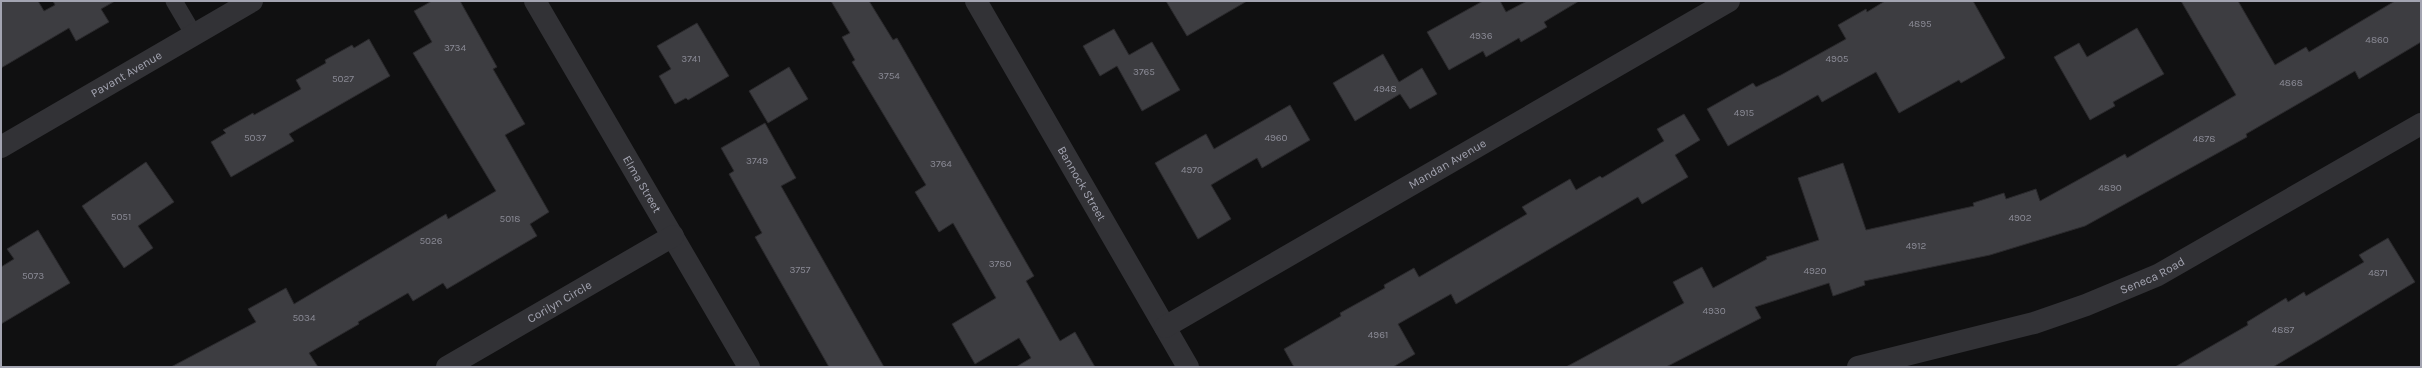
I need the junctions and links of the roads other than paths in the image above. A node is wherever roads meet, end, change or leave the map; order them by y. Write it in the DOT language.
graph roads {
  1 [pos="174,1"];
  2 [pos="252,1"];
  3 [pos="536,1"];
  4 [pos="1729,1"];
  5 [pos="985,4"];
  6 [pos="194,35"];
  7 [pos="2421,124"];
  8 [pos="1,147"];
  9 [pos="672,236"];
  10 [pos="1165,327"];
  11 [pos="447,367"];
  12 [pos="749,367"];
  13 [pos="1188,367"];
  14 [pos="1858,367"];
  1 -- 6 [label="lane"];
  2 -- 6 [label="street, Pavant Avenue"];
  3 -- 9 [label="street, Elma Street"];
  4 -- 10 [label="street, Mandan Avenue"];
  5 -- 10 [label="street, Bannock Street"];
  6 -- 8 [label="street, Pavant Avenue"];
  7 -- 14 [label="street, Seneca Road"];
  9 -- 11 [label="street, Corilyn Circle"];
  9 -- 12 [label="street, Elma Street"];
  10 -- 13 [label="street, Bannock Street"];
}
